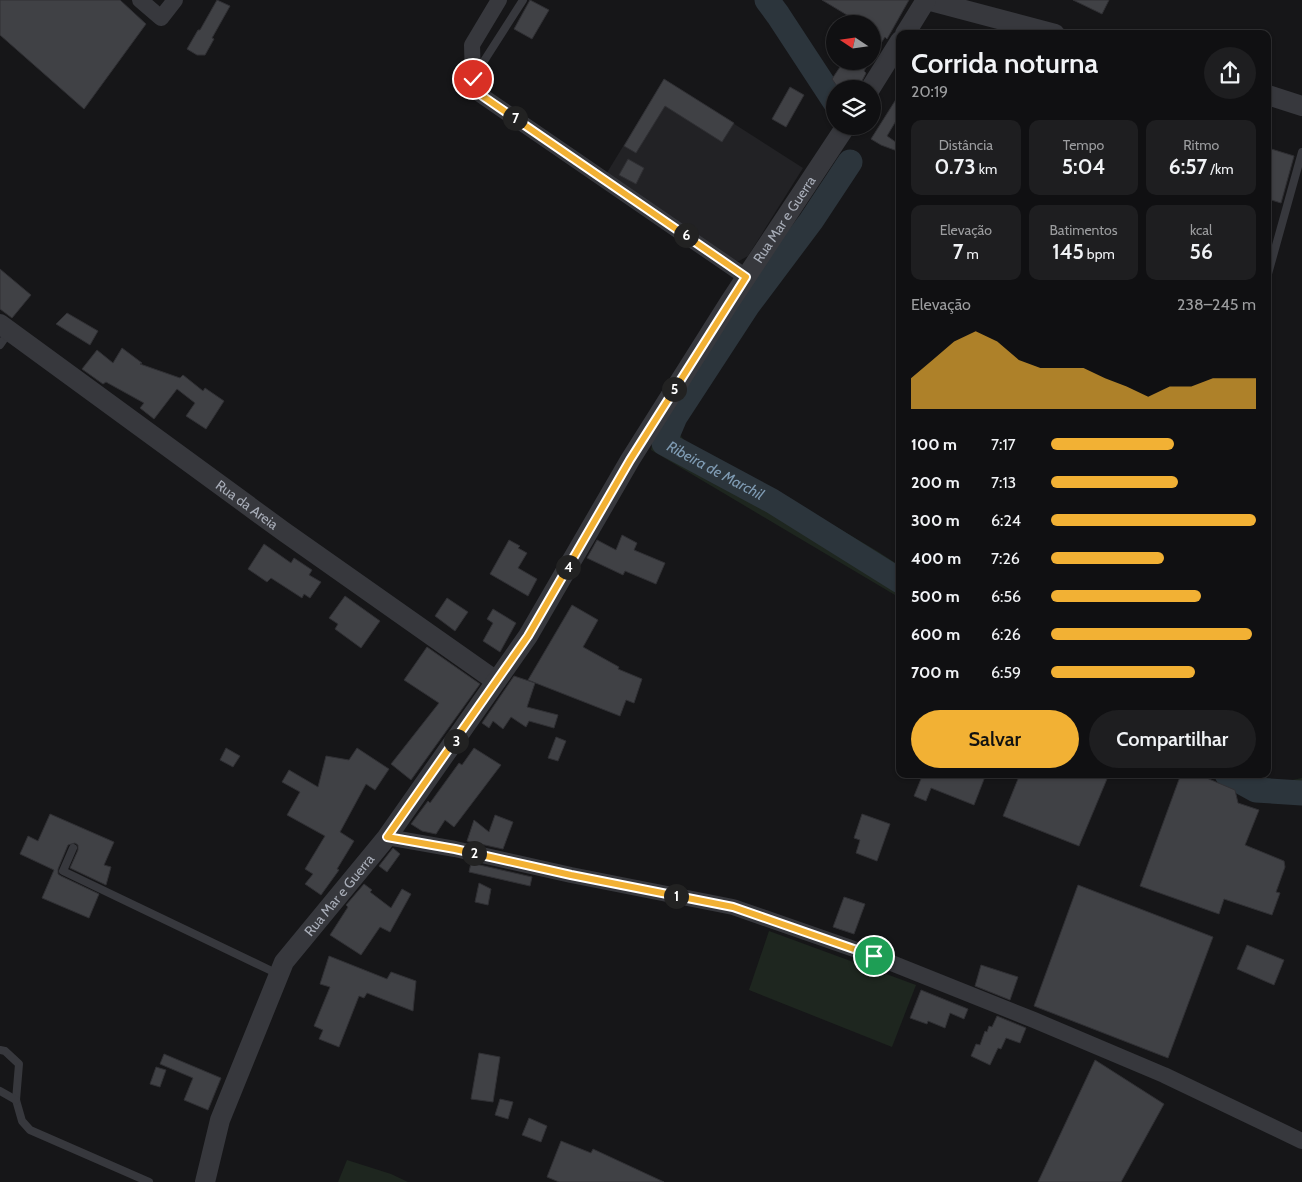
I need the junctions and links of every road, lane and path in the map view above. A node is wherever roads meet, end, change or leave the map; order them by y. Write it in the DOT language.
graph roads {
  1 [pos="140,0"];
  2 [pos="175,0"];
  3 [pos="499,0"];
  4 [pos="523,0"];
  5 [pos="926,0"];
  6 [pos="907,30"];
  7 [pos="1040,30"];
  8 [pos="896,47"];
  9 [pos="473,79"];
  10 [pos="876,80"];
  11 [pos="1271,96"];
  12 [pos="1302,106"];
  13 [pos="840,135"];
  14 [pos="1302,152"];
  15 [pos="1271,263"];
  16 [pos="746,277"];
  17 [pos="3,333"];
  18 [pos="496,681"];
  19 [pos="387,837"];
  20 [pos="73,848"];
  21 [pos="279,974"];
  22 [pos="0,1050"];
  23 [pos="0,1091"];
  24 [pos="16,1100"];
  25 [pos="1302,1141"];
  26 [pos="149,1182"];
  27 [pos="205,1182"];
  1 -- 2 [label="street"];
  3 -- 9 [label="street"];
  4 -- 9 [label="lane"];
  5 -- 6 [label="street"];
  5 -- 7 [label="street"];
  8 -- 10 [label="street"];
  9 -- 16 [label="street"];
  11 -- 12 [label="street"];
  13 -- 16 [label="street, Rua Mar e Guerra"];
  14 -- 15 [label="lane"];
  16 -- 18 [label="street, Rua Mar e Guerra"];
  17 -- 18 [label="street, Rua da Areia"];
  18 -- 19 [label="street, Rua Mar e Guerra"];
  19 -- 21 [label="street, Rua Mar e Guerra"];
  19 -- 25 [label="street"];
  20 -- 21 [label="lane"];
  21 -- 27 [label="street, Rua Mar e Guerra"];
  22 -- 24 [label="lane"];
  23 -- 24 [label="lane"];
  24 -- 26 [label="lane"];
}
